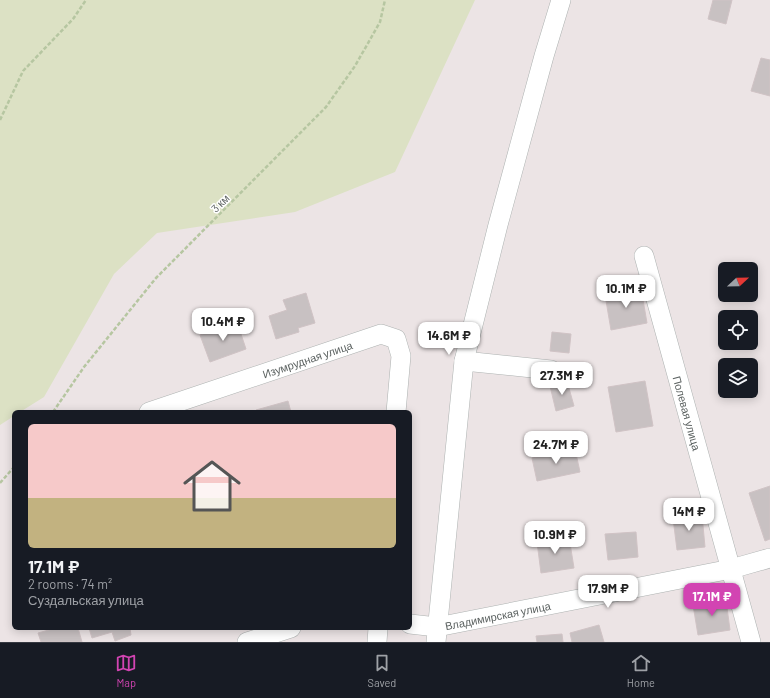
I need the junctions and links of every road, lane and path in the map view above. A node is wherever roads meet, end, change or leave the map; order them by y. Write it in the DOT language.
graph roads {
  1 [pos="86,0"];
  2 [pos="385,0"];
  3 [pos="561,0"];
  4 [pos="0,120"];
  5 [pos="644,256"];
  6 [pos="464,361"];
  7 [pos="551,370"];
  8 [pos="54,410"];
  9 [pos="154,410"];
  10 [pos="396,410"];
  11 [pos="12,469"];
  12 [pos="0,484"];
  13 [pos="770,558"];
  14 [pos="731,569"];
  15 [pos="412,625"];
  16 [pos="284,630"];
  17 [pos="378,630"];
  18 [pos="436,634"];
  19 [pos="247,642"];
  20 [pos="377,642"];
  21 [pos="751,642"];
  1 -- 4 [label="path"];
  2 -- 8 [label="path, 3 км"];
  3 -- 6 [label="street"];
  5 -- 14 [label="street, Полевая улица"];
  6 -- 7 [label="street"];
  6 -- 18 [label="street"];
  9 -- 10 [label="street, Изумрудная улица"];
  11 -- 12 [label="path"];
  13 -- 14 [label="street, Владимирская улица"];
  14 -- 18 [label="street, Владимирская улица"];
  14 -- 21 [label="street, Полевая улица"];
  15 -- 18 [label="street, Владимирская улица"];
  16 -- 19 [label="street"];
  17 -- 20 [label="street"];
}
